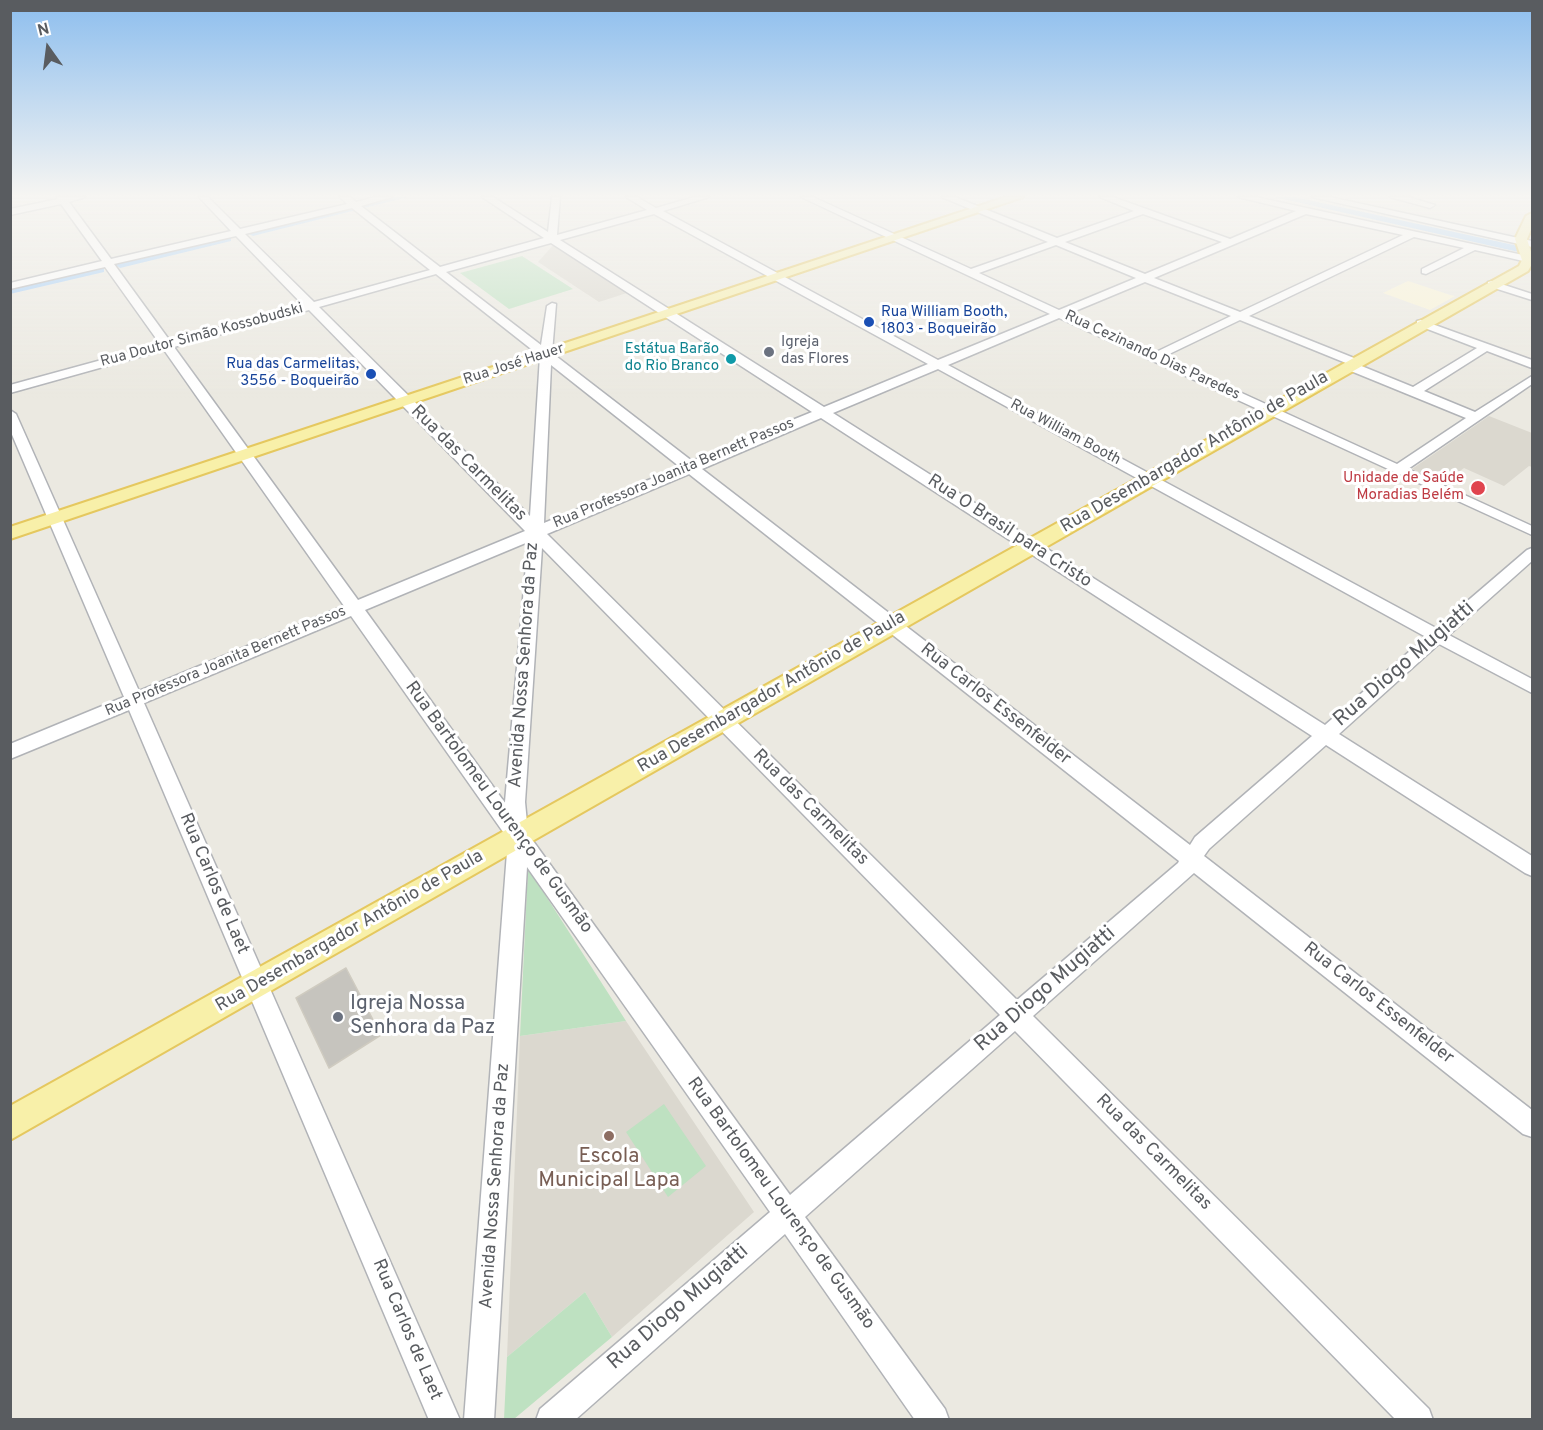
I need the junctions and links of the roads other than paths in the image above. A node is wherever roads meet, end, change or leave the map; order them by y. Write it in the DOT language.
graph roads {
  1 [pos="108,263"];
  2 [pos="105,264"];
  3 [pos="269,264"];
  4 [pos="430,264"];
  5 [pos="465,264"];
  6 [pos="589,264"];
  7 [pos="753,264"];
  8 [pos="818,264"];
  9 [pos="950,264"];
  10 [pos="996,264"];
  11 [pos="1110,264"];
  12 [pos="1179,264"];
  13 [pos="1350,264"];
  14 [pos="1441,264"];
  15 [pos="1526,264"];
  16 [pos="439,271"];
  17 [pos="1426,271"];
  18 [pos="970,273"];
  19 [pos="778,277"];
  20 [pos="1145,278"];
  21 [pos="1492,284"];
  22 [pos="10,286"];
  23 [pos="1533,297"];
  24 [pos="311,306"];
  25 [pos="552,306"];
  26 [pos="668,314"];
  27 [pos="1059,314"];
  28 [pos="1240,316"];
  29 [pos="1421,323"];
  30 [pos="167,346"];
  31 [pos="1486,347"];
  32 [pos="546,354"];
  33 [pos="1154,357"];
  34 [pos="938,364"];
  35 [pos="1353,364"];
  36 [pos="1533,364"];
  37 [pos="1533,380"];
  38 [pos="10,389"];
  39 [pos="1414,392"];
  40 [pos="405,401"];
  41 [pos="1271,411"];
  42 [pos="823,412"];
  43 [pos="10,414"];
  44 [pos="1476,417"];
  45 [pos="245,455"];
  46 [pos="691,467"];
  47 [pos="1398,469"];
  48 [pos="1150,479"];
  49 [pos="56,518"];
  50 [pos="1533,531"];
  51 [pos="536,532"];
  52 [pos="10,533"];
  53 [pos="1032,546"];
  54 [pos="1533,553"];
  55 [pos="355,608"];
  56 [pos="893,625"];
  57 [pos="1438,636"];
  58 [pos="1533,687"];
  59 [pos="134,700"];
  60 [pos="723,721"];
  61 [pos="1326,734"];
  62 [pos="10,752"];
  63 [pos="518,837"];
  64 [pos="1192,858"];
  65 [pos="1533,867"];
  66 [pos="257,985"];
  67 [pos="1016,1016"];
  68 [pos="10,1124"];
  69 [pos="1533,1125"];
  70 [pos="788,1214"];
  71 [pos="445,1419"];
  72 [pos="479,1419"];
  73 [pos="551,1419"];
  74 [pos="934,1419"];
  75 [pos="1418,1419"];
  1 -- 30 [label="street, Rua Bartolomeu Lourenço de Gusmão"];
  2 -- 22 [label="street"];
  3 -- 24 [label="street, Rua das Carmelitas"];
  4 -- 16 [label="street, Rua Carlos Essenfelder"];
  5 -- 16 [label="street, Rua Doutor Simão Kossobudski"];
  6 -- 26 [label="street, Rua O Brasil para Cristo"];
  7 -- 19 [label="street, Rua William Booth"];
  8 -- 19 [label="main road, Rua José Hauer"];
  9 -- 18 [label="street, Rua Cezinando Dias Paredes"];
  10 -- 18 [label="street"];
  11 -- 20 [label="street"];
  12 -- 20 [label="street, Rua Professora Joanita Bernett Passos"];
  13 -- 28 [label="street"];
  14 -- 17 [label="street"];
  15 -- 21 [label="main road, Rua Desembargador Antônio de Paula"];
  16 -- 24 [label="street, Rua Doutor Simão Kossobudski"];
  16 -- 32 [label="street, Rua Carlos Essenfelder"];
  18 -- 27 [label="street, Rua Cezinando Dias Paredes"];
  19 -- 26 [label="main road, Rua José Hauer"];
  19 -- 34 [label="street, Rua William Booth"];
  20 -- 27 [label="street, Rua Professora Joanita Bernett Passos"];
  20 -- 28 [label="street"];
  21 -- 23 [label="street"];
  21 -- 29 [label="main road, Rua Desembargador Antônio de Paula"];
  24 -- 30 [label="street, Rua Doutor Simão Kossobudski"];
  24 -- 40 [label="street, Rua das Carmelitas"];
  25 -- 32 [label="street, Avenida Nossa Senhora da Paz"];
  26 -- 32 [label="main road, Rua José Hauer"];
  26 -- 42 [label="street, Rua O Brasil para Cristo"];
  27 -- 33 [label="street, Rua Cezinando Dias Paredes"];
  27 -- 34 [label="street, Rua Professora Joanita Bernett Passos"];
  28 -- 33 [label="street"];
  28 -- 35 [label="street"];
  29 -- 31 [label="street"];
  29 -- 35 [label="main road, Rua Desembargador Antônio de Paula"];
  30 -- 38 [label="street, Rua Doutor Simão Kossobudski"];
  30 -- 45 [label="street, Rua Bartolomeu Lourenço de Gusmão"];
  31 -- 36 [label="street"];
  31 -- 39 [label="street"];
  32 -- 40 [label="main road, Rua José Hauer"];
  32 -- 46 [label="street, Rua Carlos Essenfelder"];
  32 -- 51 [label="street, Avenida Nossa Senhora da Paz"];
  33 -- 41 [label="street, Rua Cezinando Dias Paredes"];
  34 -- 42 [label="street, Rua Professora Joanita Bernett Passos"];
  34 -- 48 [label="street, Rua William Booth"];
  35 -- 39 [label="street"];
  35 -- 41 [label="main road, Rua Desembargador Antônio de Paula"];
  37 -- 44 [label="street"];
  39 -- 44 [label="street"];
  40 -- 45 [label="main road, Rua José Hauer"];
  40 -- 51 [label="street, Rua das Carmelitas"];
  41 -- 47 [label="street, Rua Cezinando Dias Paredes"];
  41 -- 48 [label="main road, Rua Desembargador Antônio de Paula"];
  42 -- 46 [label="street, Rua Professora Joanita Bernett Passos"];
  42 -- 53 [label="street, Rua O Brasil para Cristo"];
  43 -- 49 [label="street, Rua Carlos de Laet"];
  44 -- 47 [label="street"];
  45 -- 49 [label="main road, Rua José Hauer"];
  45 -- 55 [label="street, Rua Bartolomeu Lourenço de Gusmão"];
  46 -- 51 [label="street, Rua Professora Joanita Bernett Passos"];
  46 -- 56 [label="street, Rua Carlos Essenfelder"];
  47 -- 50 [label="street, Rua Cezinando Dias Paredes"];
  48 -- 53 [label="main road, Rua Desembargador Antônio de Paula"];
  48 -- 57 [label="street, Rua William Booth"];
  49 -- 52 [label="main road, Rua José Hauer"];
  49 -- 59 [label="street, Rua Carlos de Laet"];
  51 -- 55 [label="street, Rua Professora Joanita Bernett Passos"];
  51 -- 60 [label="street, Rua das Carmelitas"];
  51 -- 63 [label="street, Avenida Nossa Senhora da Paz"];
  53 -- 56 [label="main road, Rua Desembargador Antônio de Paula"];
  53 -- 61 [label="street, Rua O Brasil para Cristo"];
  54 -- 57 [label="street, Rua Diogo Mugiatti"];
  55 -- 59 [label="street, Rua Professora Joanita Bernett Passos"];
  55 -- 63 [label="street, Rua Bartolomeu Lourenço de Gusmão"];
  56 -- 60 [label="main road, Rua Desembargador Antônio de Paula"];
  56 -- 64 [label="street, Rua Carlos Essenfelder"];
  57 -- 58 [label="street, Rua William Booth"];
  57 -- 61 [label="street, Rua Diogo Mugiatti"];
  59 -- 62 [label="street, Rua Professora Joanita Bernett Passos"];
  59 -- 66 [label="street, Rua Carlos de Laet"];
  60 -- 63 [label="main road, Rua Desembargador Antônio de Paula"];
  60 -- 67 [label="street, Rua das Carmelitas"];
  61 -- 64 [label="street, Rua Diogo Mugiatti"];
  61 -- 65 [label="street, Rua O Brasil para Cristo"];
  63 -- 66 [label="main road, Rua Desembargador Antônio de Paula"];
  63 -- 70 [label="street, Rua Bartolomeu Lourenço de Gusmão"];
  63 -- 72 [label="street, Avenida Nossa Senhora da Paz"];
  64 -- 67 [label="street, Rua Diogo Mugiatti"];
  64 -- 69 [label="street, Rua Carlos Essenfelder"];
  66 -- 68 [label="main road, Rua Desembargador Antônio de Paula"];
  66 -- 71 [label="street, Rua Carlos de Laet"];
  67 -- 70 [label="street, Rua Diogo Mugiatti"];
  67 -- 75 [label="street, Rua das Carmelitas"];
  70 -- 73 [label="street, Rua Diogo Mugiatti"];
  70 -- 74 [label="street, Rua Bartolomeu Lourenço de Gusmão"];
}
